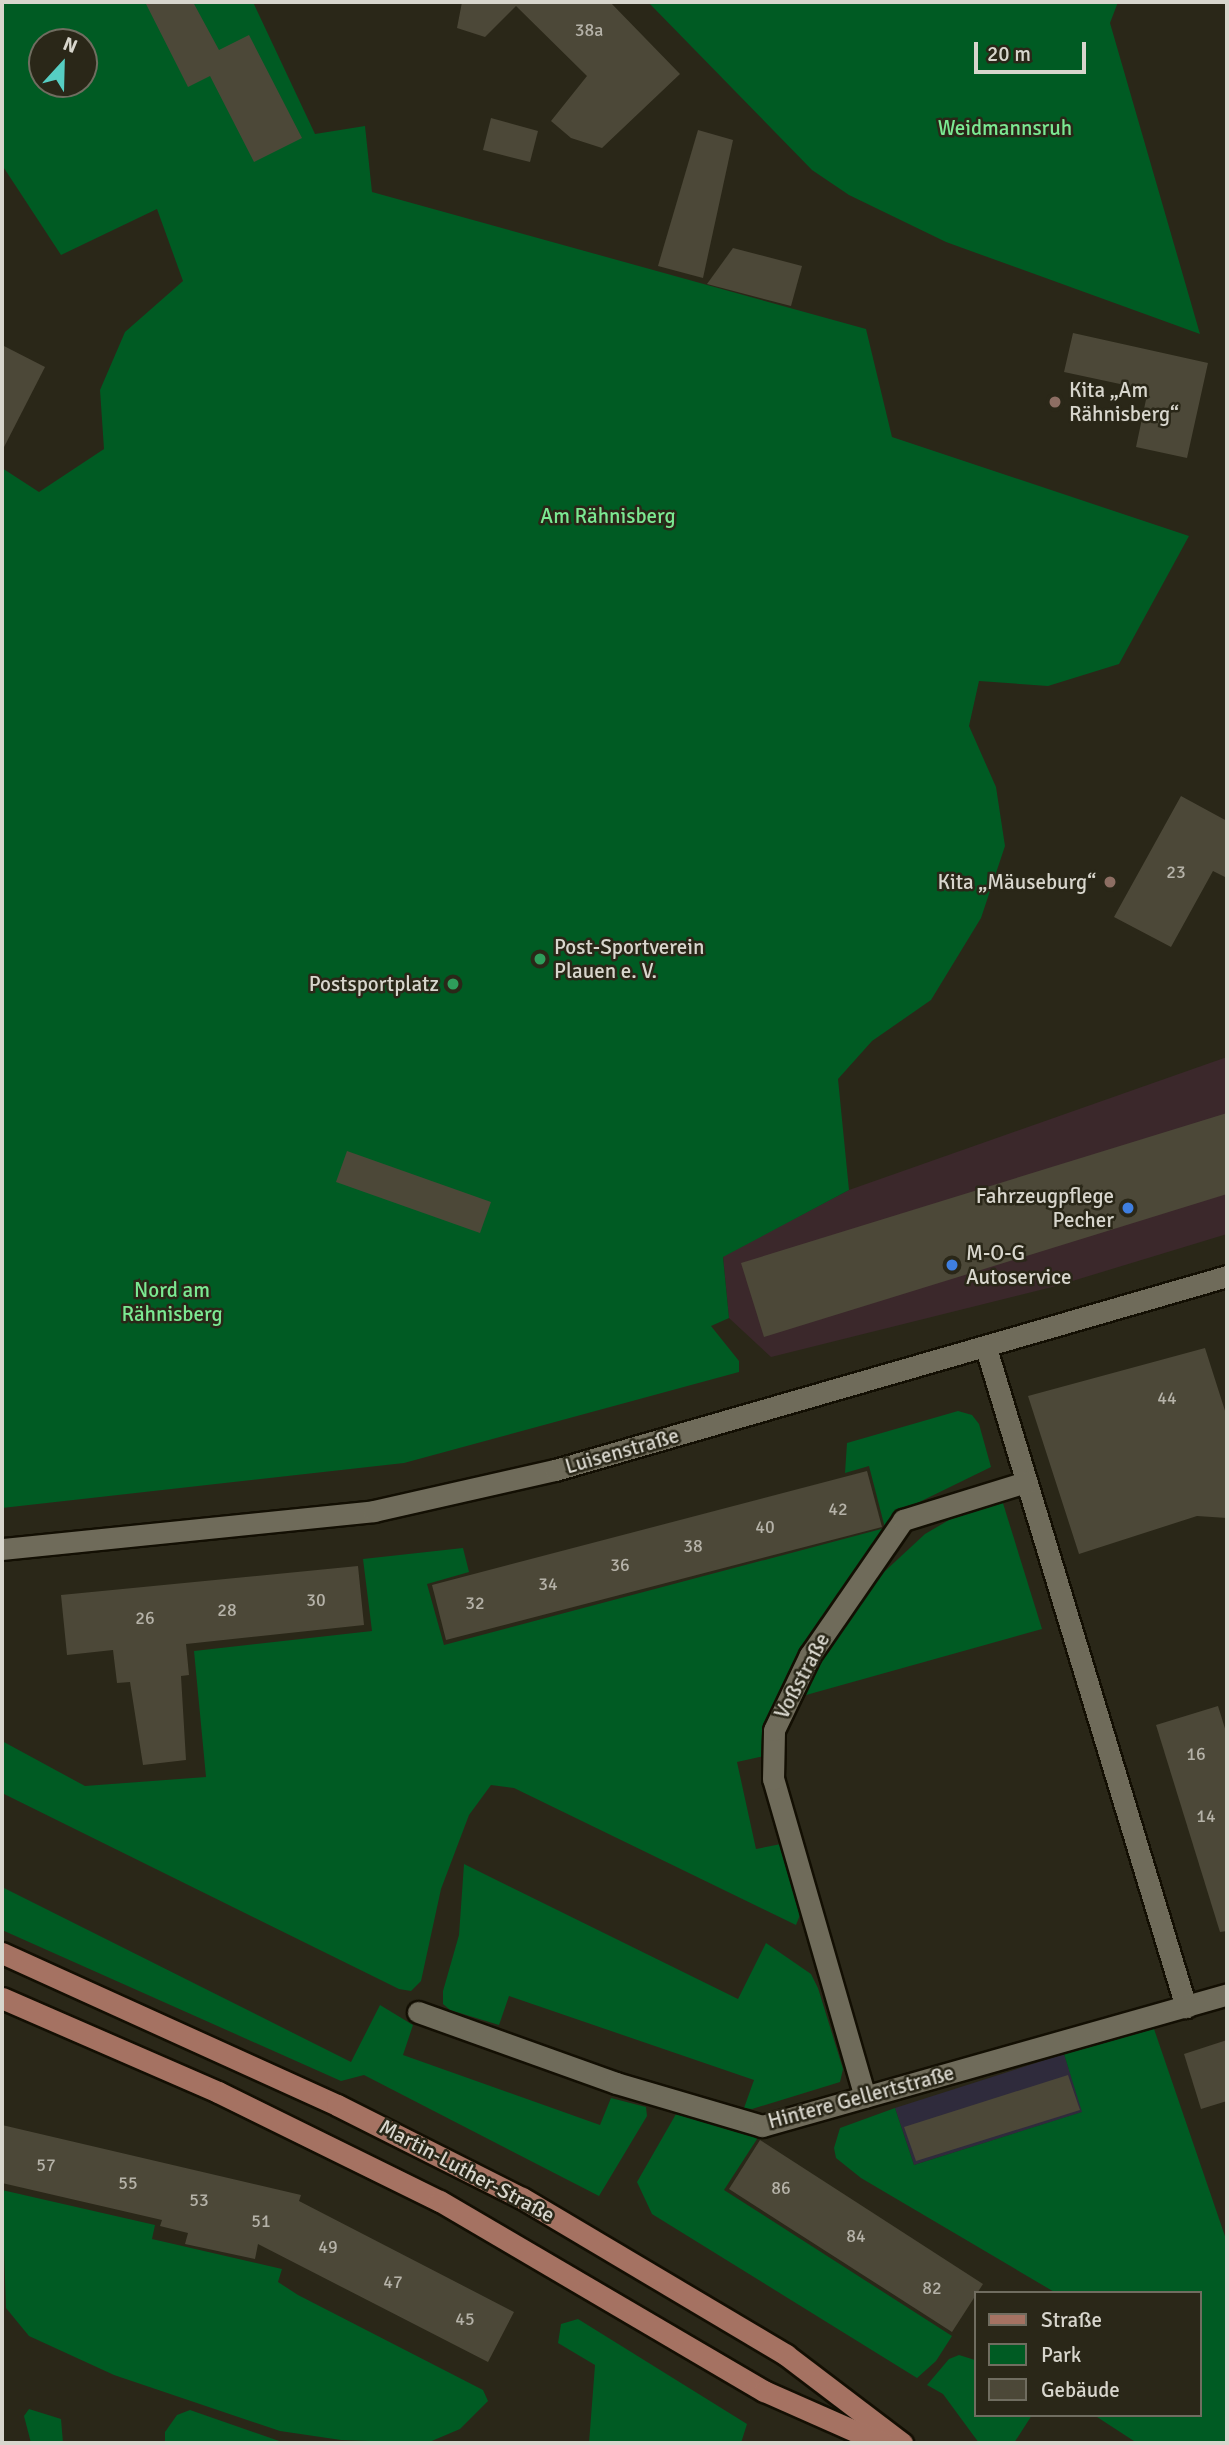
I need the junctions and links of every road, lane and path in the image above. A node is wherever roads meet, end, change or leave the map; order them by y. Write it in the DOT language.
graph roads {
  1 [pos="1227,1276"];
  2 [pos="986,1349"];
  3 [pos="1026,1482"];
  4 [pos="2,1549"];
  5 [pos="2,1953"];
  6 [pos="1227,1994"];
  7 [pos="2,1998"];
  8 [pos="1185,2007"];
  9 [pos="418,2012"];
  10 [pos="865,2097"];
  11 [pos="882,2443"];
  12 [pos="902,2443"];
  1 -- 2 [label="street, Luisenstraße"];
  2 -- 3 [label="street"];
  2 -- 4 [label="street, Luisenstraße"];
  3 -- 8 [label="street"];
  3 -- 10 [label="street, Voßstraße"];
  5 -- 12 [label="main road, Martin-Luther-Straße"];
  6 -- 8 [label="street, Hintere Gellertstraße"];
  7 -- 11 [label="main road, Martin-Luther-Straße"];
  8 -- 10 [label="street, Hintere Gellertstraße"];
  9 -- 10 [label="street, Hintere Gellertstraße"];
}
